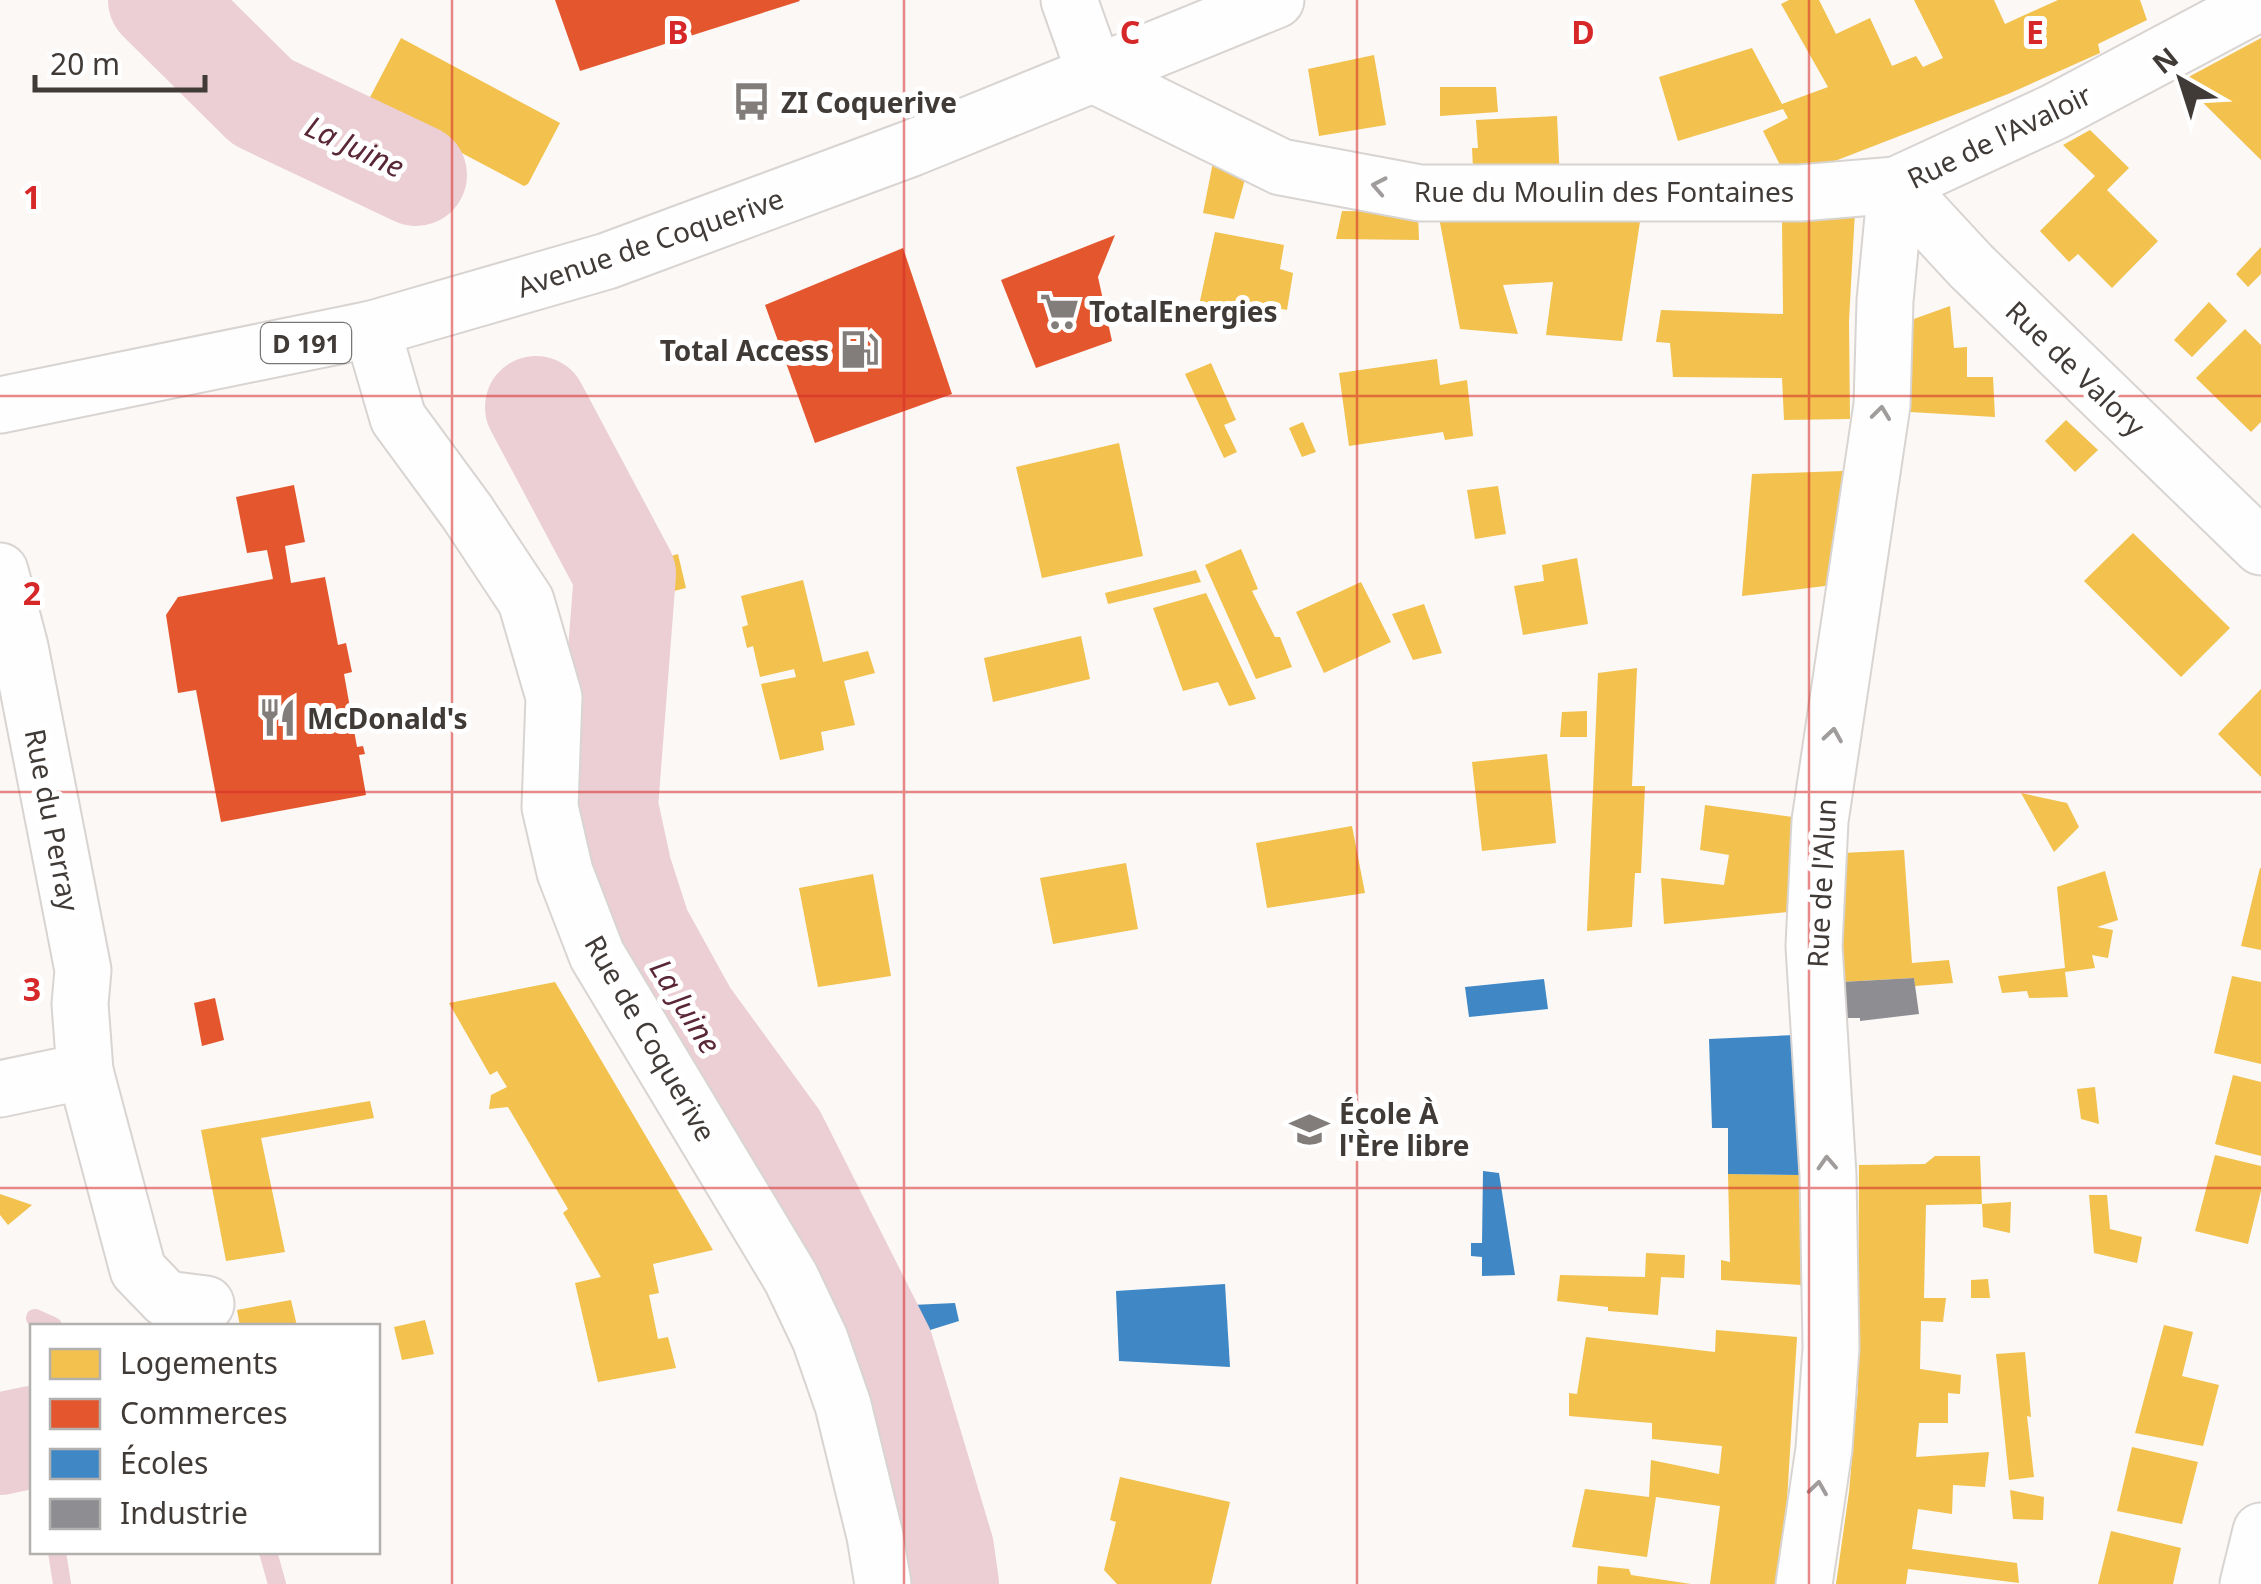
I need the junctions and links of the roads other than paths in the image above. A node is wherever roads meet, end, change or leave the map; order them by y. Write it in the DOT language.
graph roads {
  1 [pos="1070,0"];
  2 [pos="1276,0"];
  3 [pos="2261,2"];
  4 [pos="1096,76"];
  5 [pos="1896,185"];
  6 [pos="372,329"];
  7 [pos="0,405"];
  8 [pos="2261,547"];
  9 [pos="0,571"];
  10 [pos="84,1071"];
  11 [pos="0,1090"];
  12 [pos="206,1304"];
  13 [pos="2261,1532"];
  14 [pos="883,1584"];
  15 [pos="1804,1584"];
  16 [pos="2248,1584"];
  1 -- 4 [label="street"];
  2 -- 4 [label="street, Avenue de Coquerive / D 191"];
  3 -- 5 [label="street, Rue de l'Avaloir"];
  5 -- 4 [label="street, Rue du Moulin des Fontaines, one-way"];
  4 -- 6 [label="street, Avenue de Coquerive / D 191"];
  5 -- 8 [label="street, Rue de Valory"];
  15 -- 5 [label="street, Rue de l'Alun, one-way"];
  6 -- 7 [label="street, Avenue de Coquerive / D 191"];
  6 -- 14 [label="street, Rue de Coquerive"];
  9 -- 10 [label="street, Rue du Perray"];
  10 -- 11 [label="street"];
  10 -- 12 [label="street, Rue du Perray"];
  13 -- 16 [label="street"];
}
